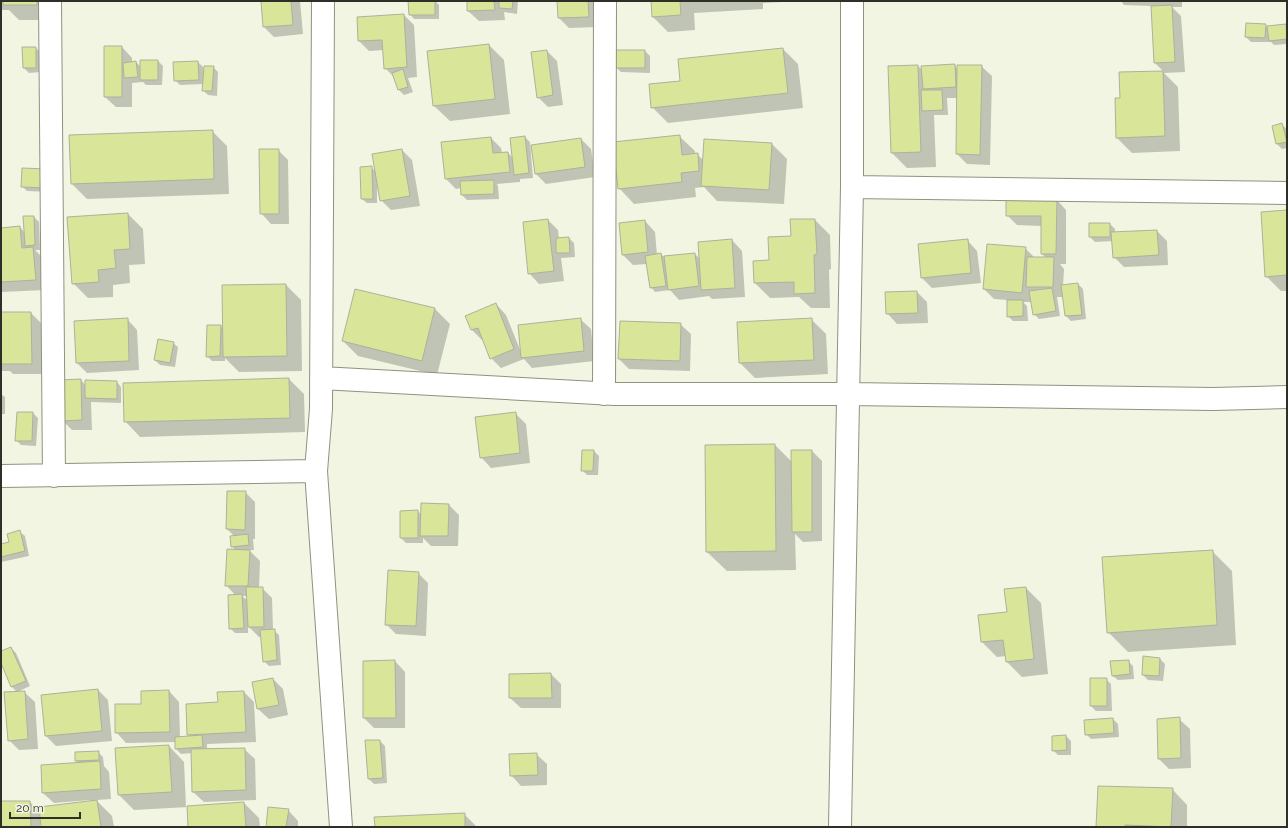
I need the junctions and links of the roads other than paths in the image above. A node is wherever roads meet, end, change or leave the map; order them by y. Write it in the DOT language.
graph roads {
  1 [pos="50,1"];
  2 [pos="323,1"];
  3 [pos="605,1"];
  4 [pos="852,1"];
  5 [pos="852,187"];
  6 [pos="1287,192"];
  7 [pos="322,378"];
  8 [pos="604,394"];
  9 [pos="847,394"];
  10 [pos="1287,397"];
  11 [pos="316,472"];
  12 [pos="1,476"];
  13 [pos="54,476"];
  14 [pos="341,827"];
  15 [pos="840,827"];
  1 -- 13 [label="street"];
  2 -- 7 [label="street"];
  3 -- 8 [label="street"];
  4 -- 5 [label="street"];
  5 -- 6 [label="street"];
  5 -- 9 [label="street"];
  7 -- 8 [label="street"];
  7 -- 11 [label="street"];
  8 -- 9 [label="street"];
  9 -- 10 [label="street"];
  9 -- 15 [label="street"];
  11 -- 13 [label="street"];
  11 -- 14 [label="street"];
  12 -- 13 [label="street"];
}
